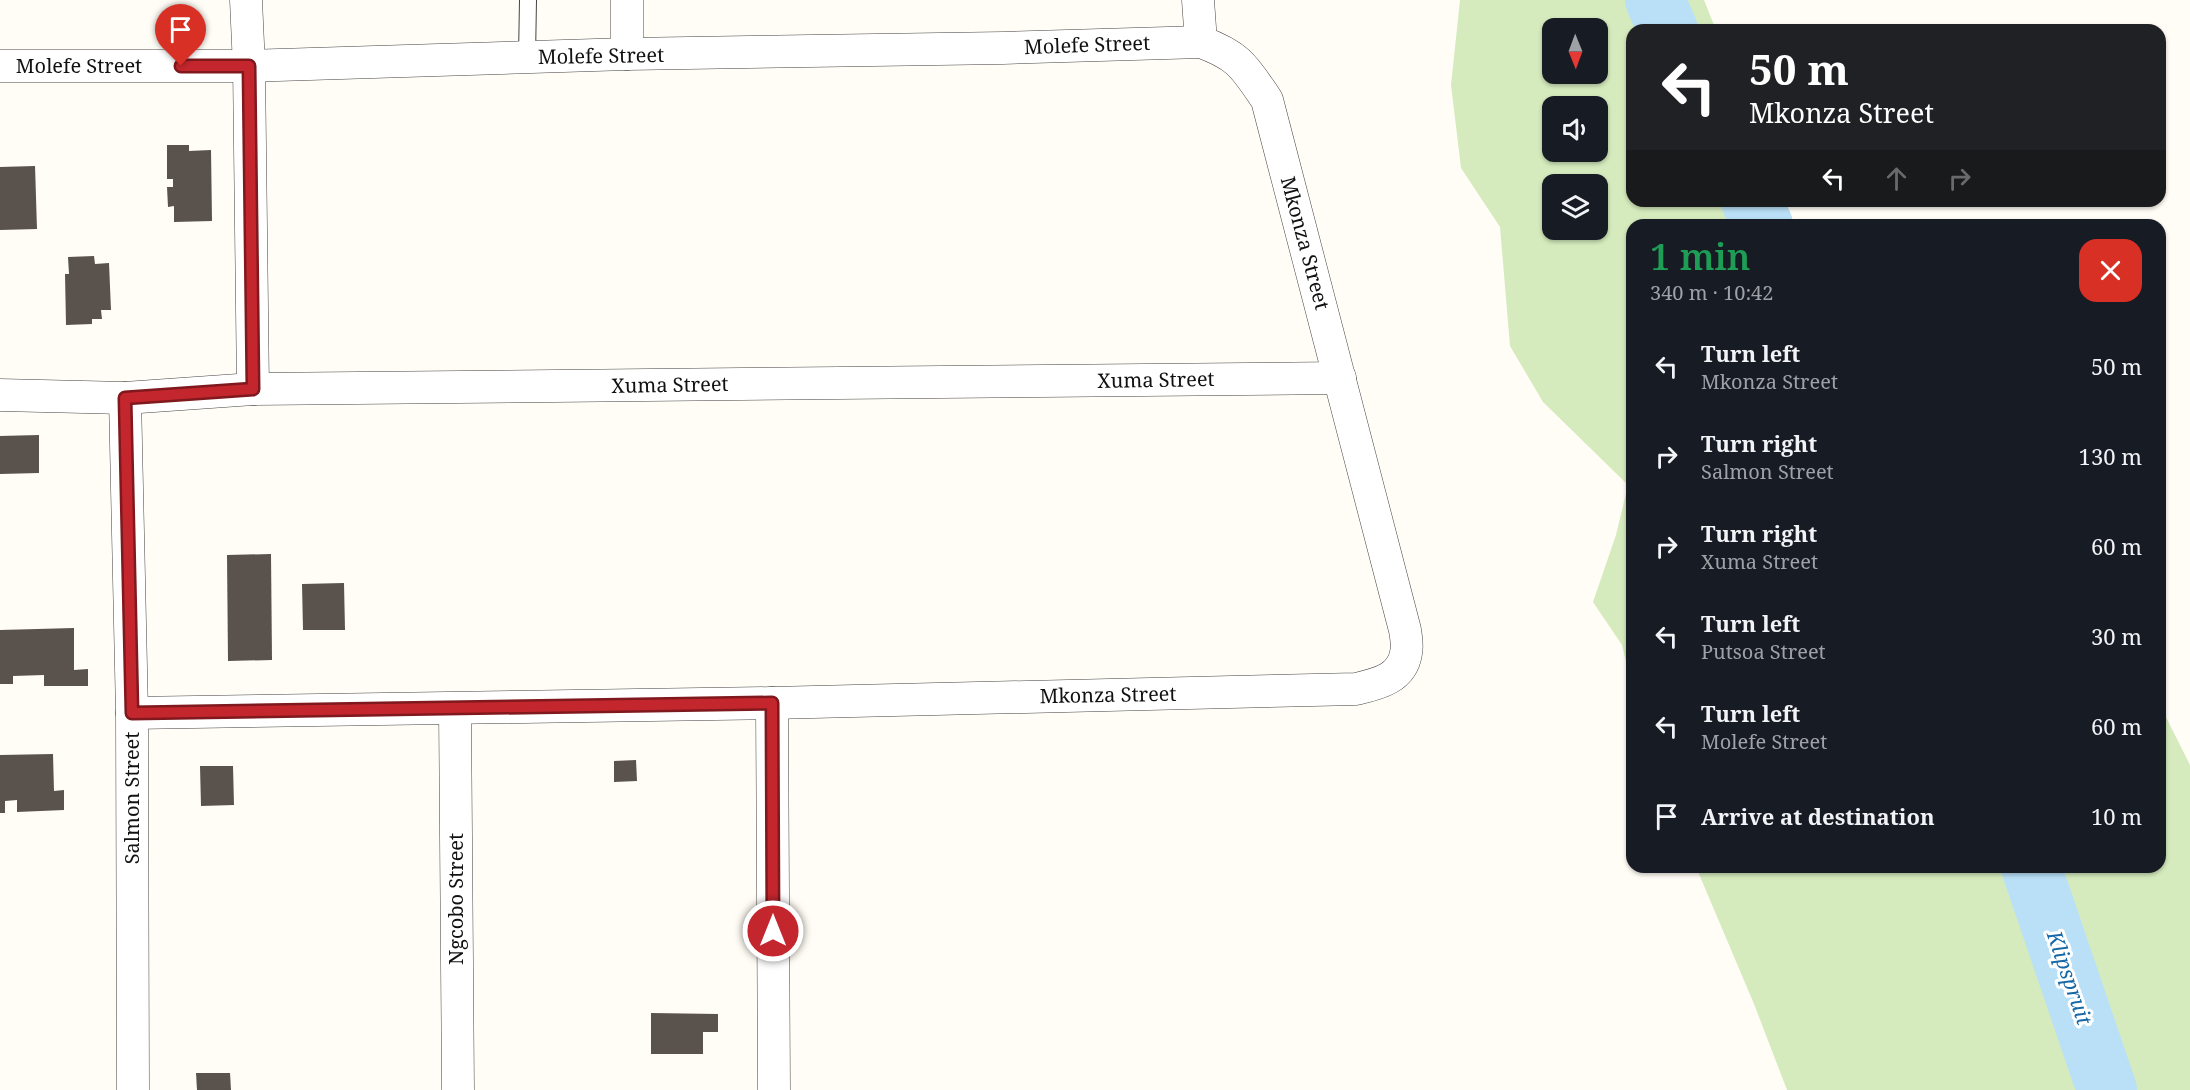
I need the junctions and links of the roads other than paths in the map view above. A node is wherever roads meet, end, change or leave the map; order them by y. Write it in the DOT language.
graph roads {
  1 [pos="246,0"];
  2 [pos="528,0"];
  3 [pos="627,0"];
  4 [pos="1198,0"];
  5 [pos="1201,42"];
  6 [pos="627,54"];
  7 [pos="527,57"];
  8 [pos="0,66"];
  9 [pos="249,66"];
  10 [pos="1340,378"];
  11 [pos="253,389"];
  12 [pos="0,395"];
  13 [pos="125,398"];
  14 [pos="772,703"];
  15 [pos="455,709"];
  16 [pos="132,713"];
  17 [pos="133,1090"];
  18 [pos="458,1090"];
  19 [pos="774,1090"];
  1 -- 9 [label="street"];
  2 -- 7 [label="lane"];
  3 -- 6 [label="street"];
  4 -- 5 [label="street"];
  5 -- 6 [label="street, Molefe Street"];
  5 -- 10 [label="street, Mkonza Street"];
  6 -- 7 [label="street, Molefe Street"];
  7 -- 9 [label="street, Molefe Street"];
  8 -- 9 [label="street, Molefe Street"];
  9 -- 11 [label="street"];
  10 -- 11 [label="street, Xuma Street"];
  10 -- 14 [label="street, Mkonza Street"];
  11 -- 13 [label="street, Xuma Street"];
  12 -- 13 [label="street, Xuma Street"];
  13 -- 16 [label="street, Salmon Street"];
  14 -- 15 [label="street, Mkonza Street"];
  14 -- 19 [label="street"];
  15 -- 16 [label="street, Mkonza Street"];
  15 -- 18 [label="street, Ngcobo Street"];
  16 -- 17 [label="street, Salmon Street"];
}
